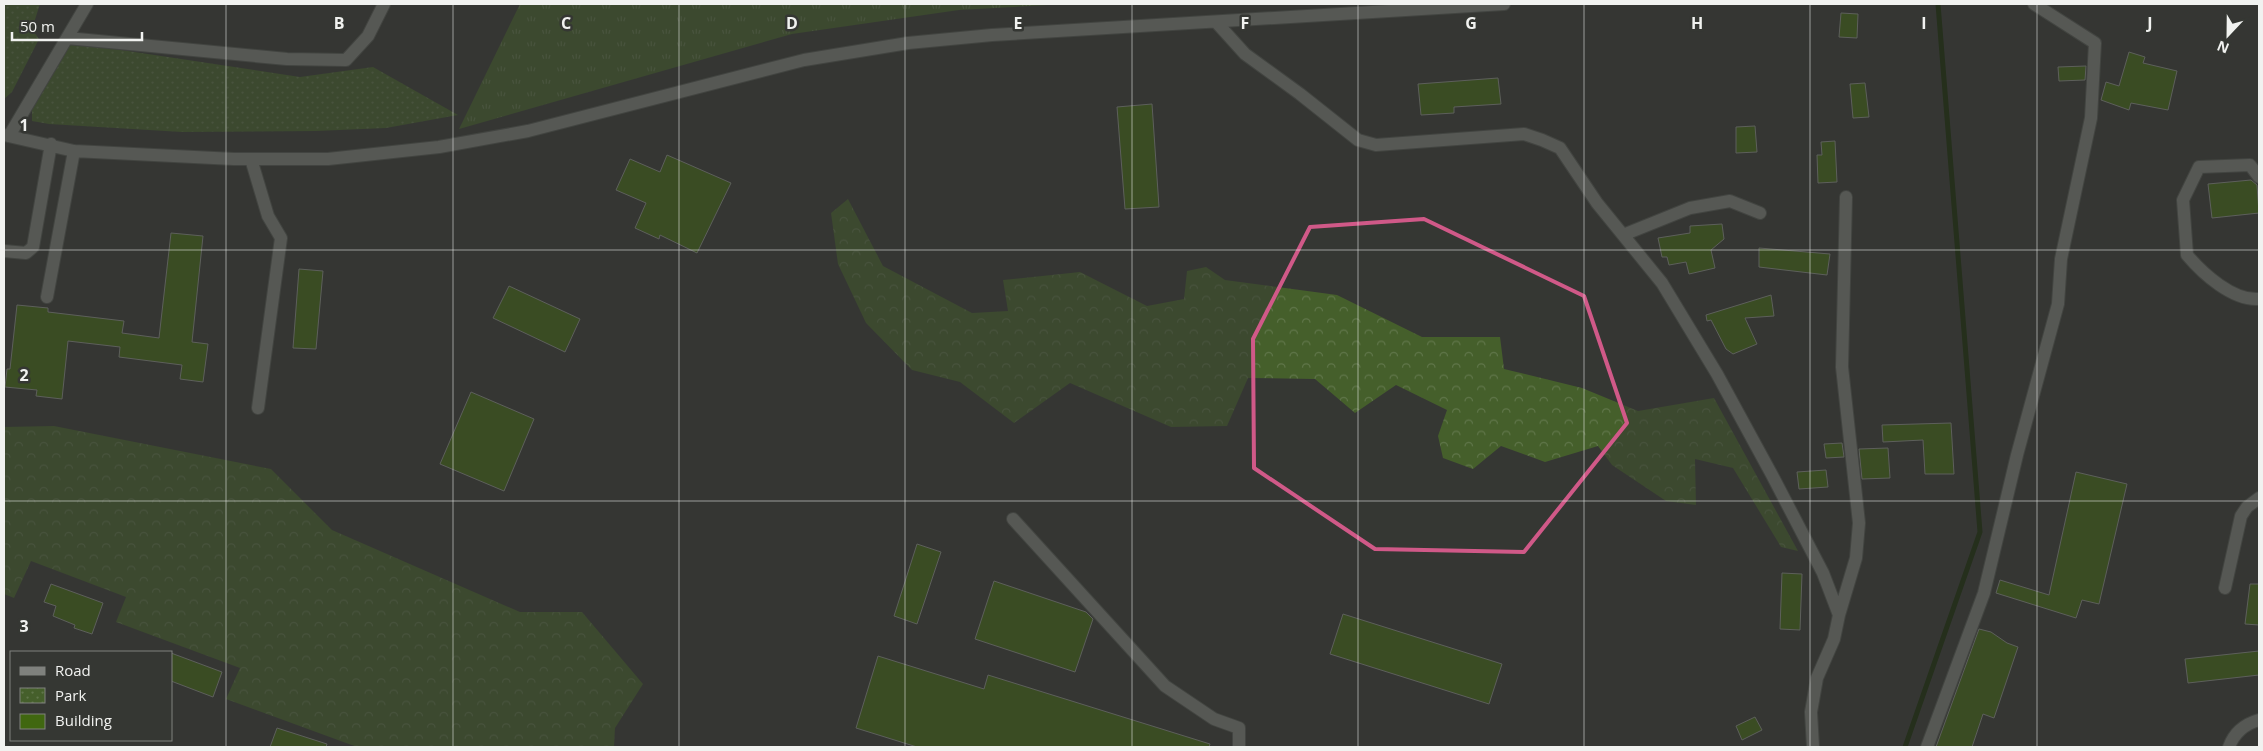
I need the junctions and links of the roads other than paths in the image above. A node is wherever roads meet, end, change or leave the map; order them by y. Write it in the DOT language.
graph roads {
  1 [pos="87,4"];
  2 [pos="384,4"];
  3 [pos="1504,4"];
  4 [pos="2034,4"];
  5 [pos="1217,23"];
  6 [pos="67,38"];
  7 [pos="6,135"];
  8 [pos="51,144"];
  9 [pos="74,151"];
  10 [pos="251,159"];
  11 [pos="2259,177"];
  12 [pos="1846,197"];
  13 [pos="1760,213"];
  14 [pos="1623,236"];
  15 [pos="4,251"];
  16 [pos="48,297"];
  17 [pos="2259,299"];
  18 [pos="258,408"];
  19 [pos="2259,498"];
  20 [pos="1013,519"];
  21 [pos="2225,588"];
  22 [pos="1839,615"];
  23 [pos="2259,720"];
  24 [pos="1239,747"];
  25 [pos="1813,747"];
  26 [pos="1927,747"];
  27 [pos="2229,747"];
  1 -- 6 [label="street"];
  2 -- 6 [label="street"];
  3 -- 5 [label="street"];
  4 -- 26 [label="street"];
  5 -- 10 [label="street"];
  5 -- 14 [label="street"];
  6 -- 7 [label="street"];
  7 -- 8 [label="street"];
  8 -- 9 [label="street"];
  8 -- 15 [label="street"];
  9 -- 10 [label="street"];
  9 -- 16 [label="street"];
  10 -- 18 [label="street"];
  11 -- 17 [label="street"];
  12 -- 22 [label="street"];
  13 -- 14 [label="street"];
  14 -- 22 [label="street"];
  19 -- 21 [label="street"];
  20 -- 24 [label="street"];
  22 -- 25 [label="street"];
  23 -- 27 [label="street"];
}
